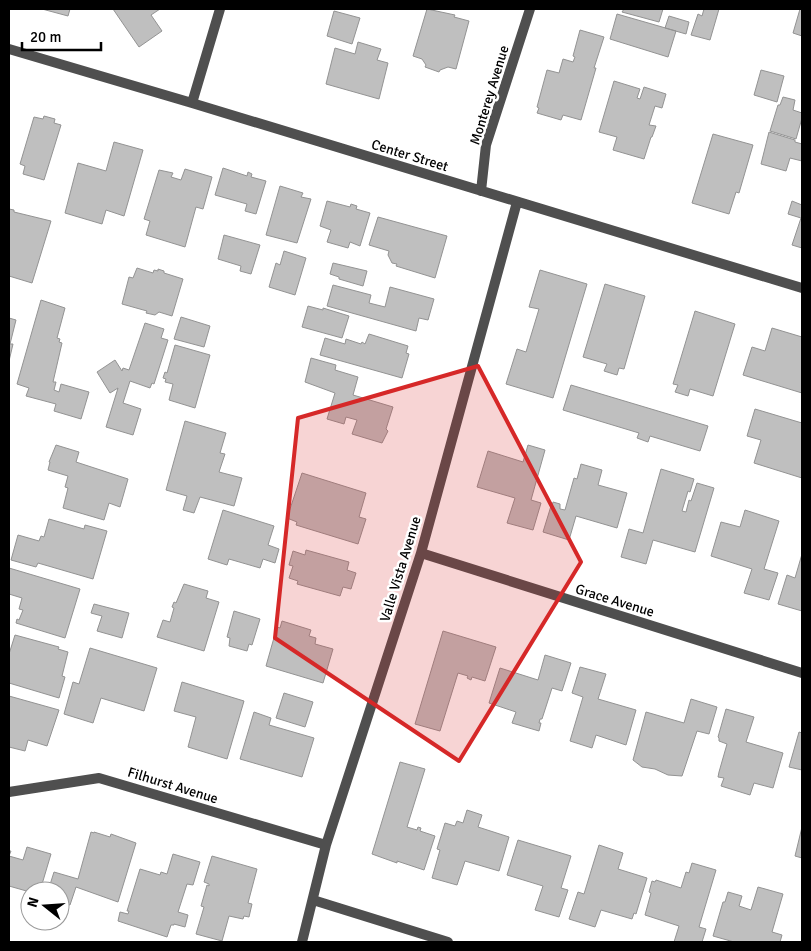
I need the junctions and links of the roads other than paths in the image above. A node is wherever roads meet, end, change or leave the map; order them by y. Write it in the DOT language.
graph roads {
  1 [pos="220,9"];
  2 [pos="530,9"];
  3 [pos="9,49"];
  4 [pos="192,103"];
  5 [pos="481,191"];
  6 [pos="516,202"];
  7 [pos="802,288"];
  8 [pos="420,553"];
  9 [pos="802,673"];
  10 [pos="9,792"];
  11 [pos="326,845"];
  12 [pos="313,900"];
  13 [pos="302,942"];
  14 [pos="448,942"];
  1 -- 4 [label="street"];
  2 -- 5 [label="street, Monterey Avenue"];
  3 -- 4 [label="street, Center Street"];
  4 -- 5 [label="street, Center Street"];
  5 -- 6 [label="street, Center Street"];
  6 -- 7 [label="street, Center Street"];
  6 -- 8 [label="street, Valle Vista Avenue"];
  8 -- 9 [label="street, Grace Avenue"];
  8 -- 11 [label="street, Valle Vista Avenue"];
  10 -- 11 [label="street, Filhurst Avenue"];
  11 -- 12 [label="street, Valle Vista Avenue"];
  12 -- 13 [label="street, Valle Vista Avenue"];
  12 -- 14 [label="street"];
}
